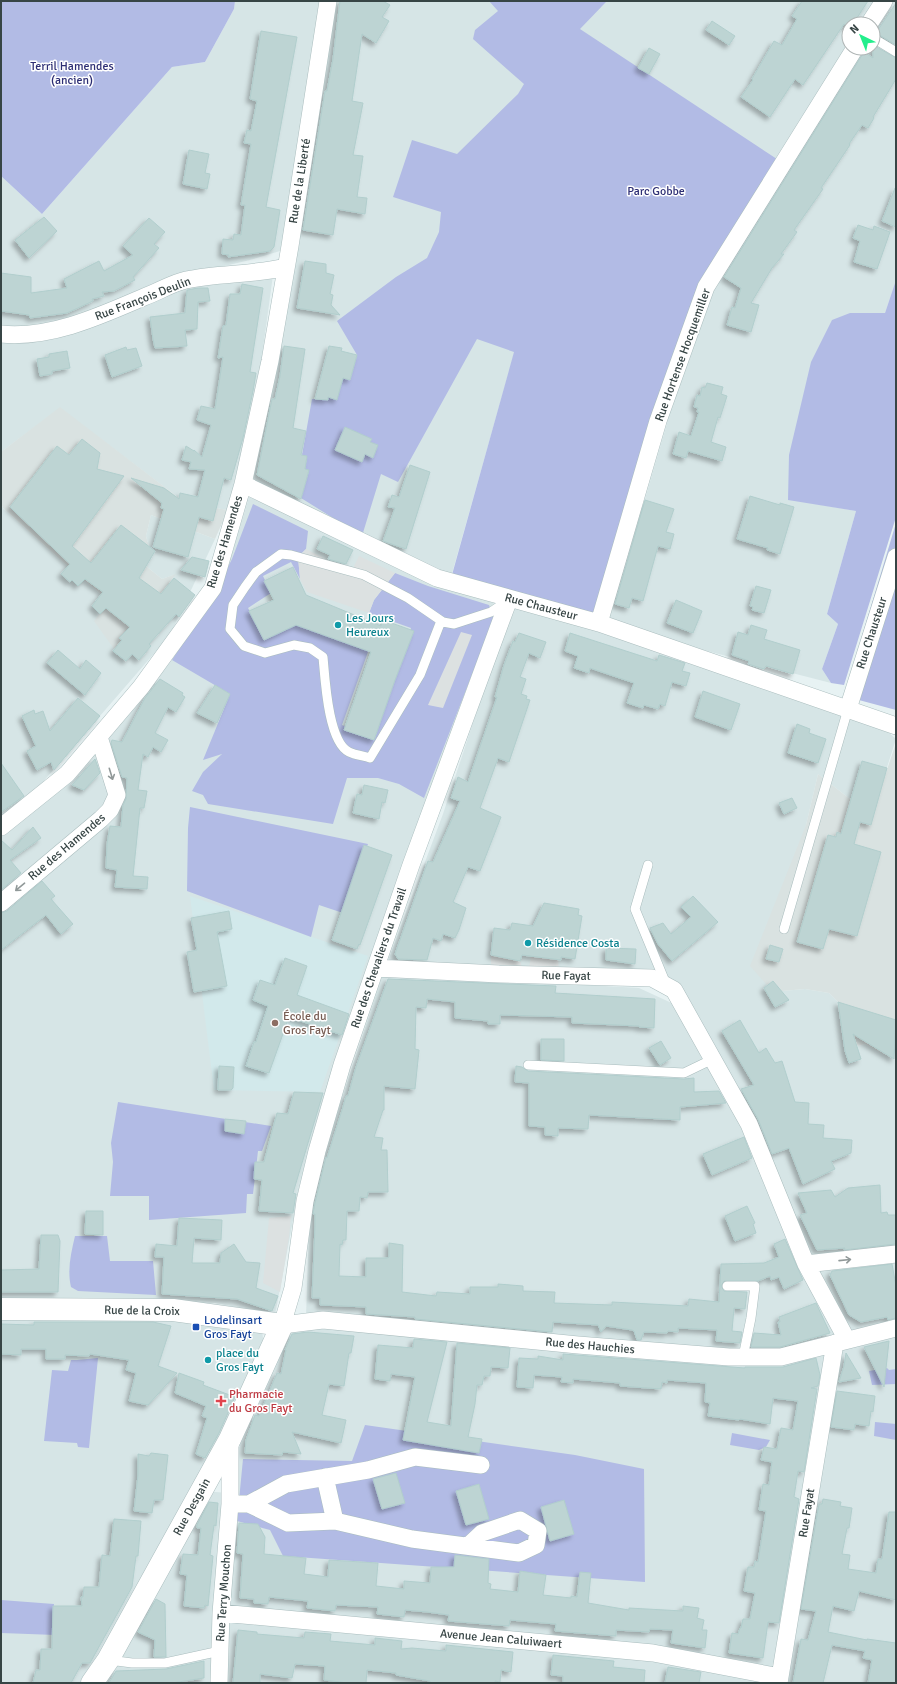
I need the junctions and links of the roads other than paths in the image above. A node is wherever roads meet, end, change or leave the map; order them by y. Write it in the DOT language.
graph roads {
  1 [pos="328,1"];
  2 [pos="884,1"];
  3 [pos="874,16"];
  4 [pos="881,43"];
  5 [pos="896,52"];
  6 [pos="849,56"];
  7 [pos="286,267"];
  8 [pos="1,334"];
  9 [pos="270,360"];
  10 [pos="243,484"];
  11 [pos="896,557"];
  12 [pos="509,599"];
  13 [pos="441,621"];
  14 [pos="599,623"];
  15 [pos="848,709"];
  16 [pos="896,726"];
  17 [pos="99,737"];
  18 [pos="1,827"];
  19 [pos="648,865"];
  20 [pos="1,903"];
  21 [pos="784,929"];
  22 [pos="376,968"];
  23 [pos="668,987"];
  24 [pos="713,1059"];
  25 [pos="528,1065"];
  26 [pos="896,1254"];
  27 [pos="806,1264"];
  28 [pos="727,1286"];
  29 [pos="1,1309"];
  30 [pos="282,1325"];
  31 [pos="896,1328"];
  32 [pos="841,1341"];
  33 [pos="743,1357"];
  34 [pos="230,1439"];
  35 [pos="481,1465"];
  36 [pos="325,1477"];
  37 [pos="230,1504"];
  38 [pos="249,1504"];
  39 [pos="335,1521"];
  40 [pos="468,1546"];
  41 [pos="221,1613"];
  42 [pos="220,1651"];
  43 [pos="108,1660"];
  44 [pos="779,1680"];
  45 [pos="92,1683"];
  46 [pos="219,1683"];
  1 -- 7 [label="street, Rue de la Liberté"];
  2 -- 3 [label="street"];
  4 -- 5 [label="lane"];
  6 -- 14 [label="street, Rue Hortense Hocquemiller"];
  7 -- 8 [label="street, Rue François Deulin"];
  7 -- 9 [label="street, Rue de la Liberté"];
  9 -- 10 [label="street, Rue des Hamendes"];
  10 -- 12 [label="street, Rue Chausteur"];
  10 -- 17 [label="street, Rue des Hamendes"];
  11 -- 15 [label="street, Rue Chausteur"];
  12 -- 13 [label="lane"];
  12 -- 14 [label="street, Rue Chausteur"];
  12 -- 22 [label="street, Rue des Chevaliers du Travail"];
  13 -- 13 [label="lane"];
  14 -- 15 [label="street, Rue Chausteur"];
  15 -- 16 [label="street, Rue Chausteur"];
  15 -- 21 [label="lane"];
  17 -- 18 [label="street, Rue des Hamendes"];
  17 -- 20 [label="street, Rue des Hamendes, one-way"];
  19 -- 23 [label="lane"];
  22 -- 23 [label="street, Rue Fayat"];
  22 -- 30 [label="street, Rue des Chevaliers du Travail"];
  23 -- 24 [label="street, Rue Fayat"];
  24 -- 25 [label="lane"];
  24 -- 27 [label="street, Rue Fayat"];
  27 -- 26 [label="street, one-way"];
  27 -- 32 [label="street, Rue Fayat"];
  28 -- 33 [label="lane"];
  29 -- 30 [label="street, Rue de la Croix"];
  30 -- 33 [label="street, Rue des Hauchies"];
  30 -- 34 [label="street, Rue Desgain"];
  31 -- 32 [label="street, Rue des Hauchies"];
  32 -- 33 [label="street, Rue des Hauchies"];
  32 -- 44 [label="street, Rue Fayat"];
  34 -- 37 [label="street, Rue Terry Mouchon"];
  34 -- 43 [label="street, Rue Desgain"];
  35 -- 36 [label="street"];
  36 -- 38 [label="street"];
  36 -- 39 [label="street"];
  37 -- 38 [label="street"];
  37 -- 41 [label="street, Rue Terry Mouchon"];
  38 -- 39 [label="street"];
  39 -- 40 [label="street"];
  41 -- 42 [label="street, Rue Terry Mouchon"];
  41 -- 44 [label="street, Avenue Jean Caluiwaert"];
  42 -- 43 [label="lane"];
  42 -- 46 [label="street, Rue Terry Mouchon"];
  43 -- 45 [label="street, Rue Desgain"];
}
